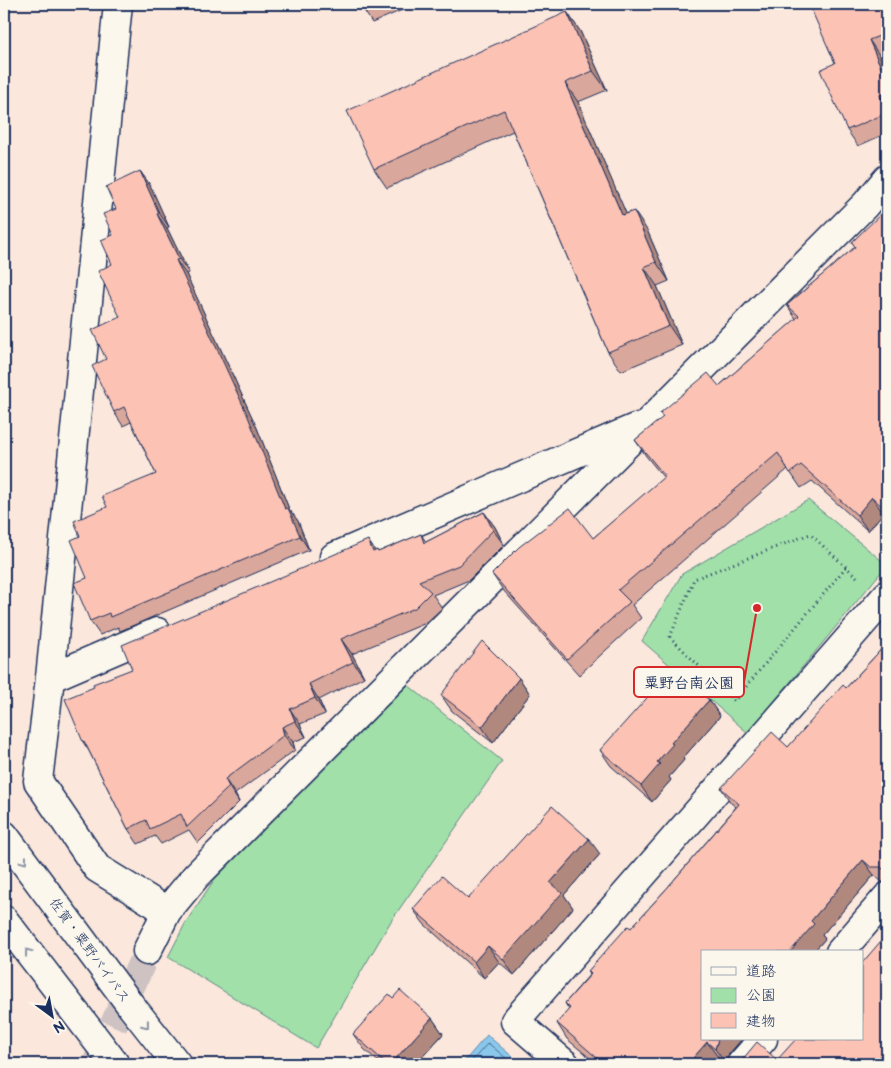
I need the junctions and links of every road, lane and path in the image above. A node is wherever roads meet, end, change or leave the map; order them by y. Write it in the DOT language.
graph roads {
  1 [pos="118,4"];
  2 [pos="887,179"];
  3 [pos="648,423"];
  4 [pos="313,566"];
  5 [pos="846,567"];
  6 [pos="885,597"];
  7 [pos="177,624"];
  8 [pos="50,678"];
  9 [pos="4,834"];
  10 [pos="887,897"];
  11 [pos="167,911"];
  12 [pos="4,920"];
  13 [pos="842,950"];
  14 [pos="147,951"];
  15 [pos="762,1040"];
  16 [pos="115,1064"];
  17 [pos="177,1064"];
  18 [pos="565,1064"];
  19 [pos="742,1064"];
  1 -- 8 [label="main road"];
  2 -- 3 [label="main road"];
  3 -- 4 [label="main road"];
  3 -- 11 [label="main road"];
  5 -- 5 [label="path"];
  5 -- 6 [label="path"];
  6 -- 18 [label="main road"];
  7 -- 8 [label="main road"];
  8 -- 11 [label="main road"];
  9 -- 17 [label="main road, 佐賀・粟野バイパス, one-way"];
  10 -- 13 [label="main road"];
  11 -- 14 [label="main road"];
  16 -- 12 [label="main road, one-way"];
  15 -- 19 [label="main road"];
}
